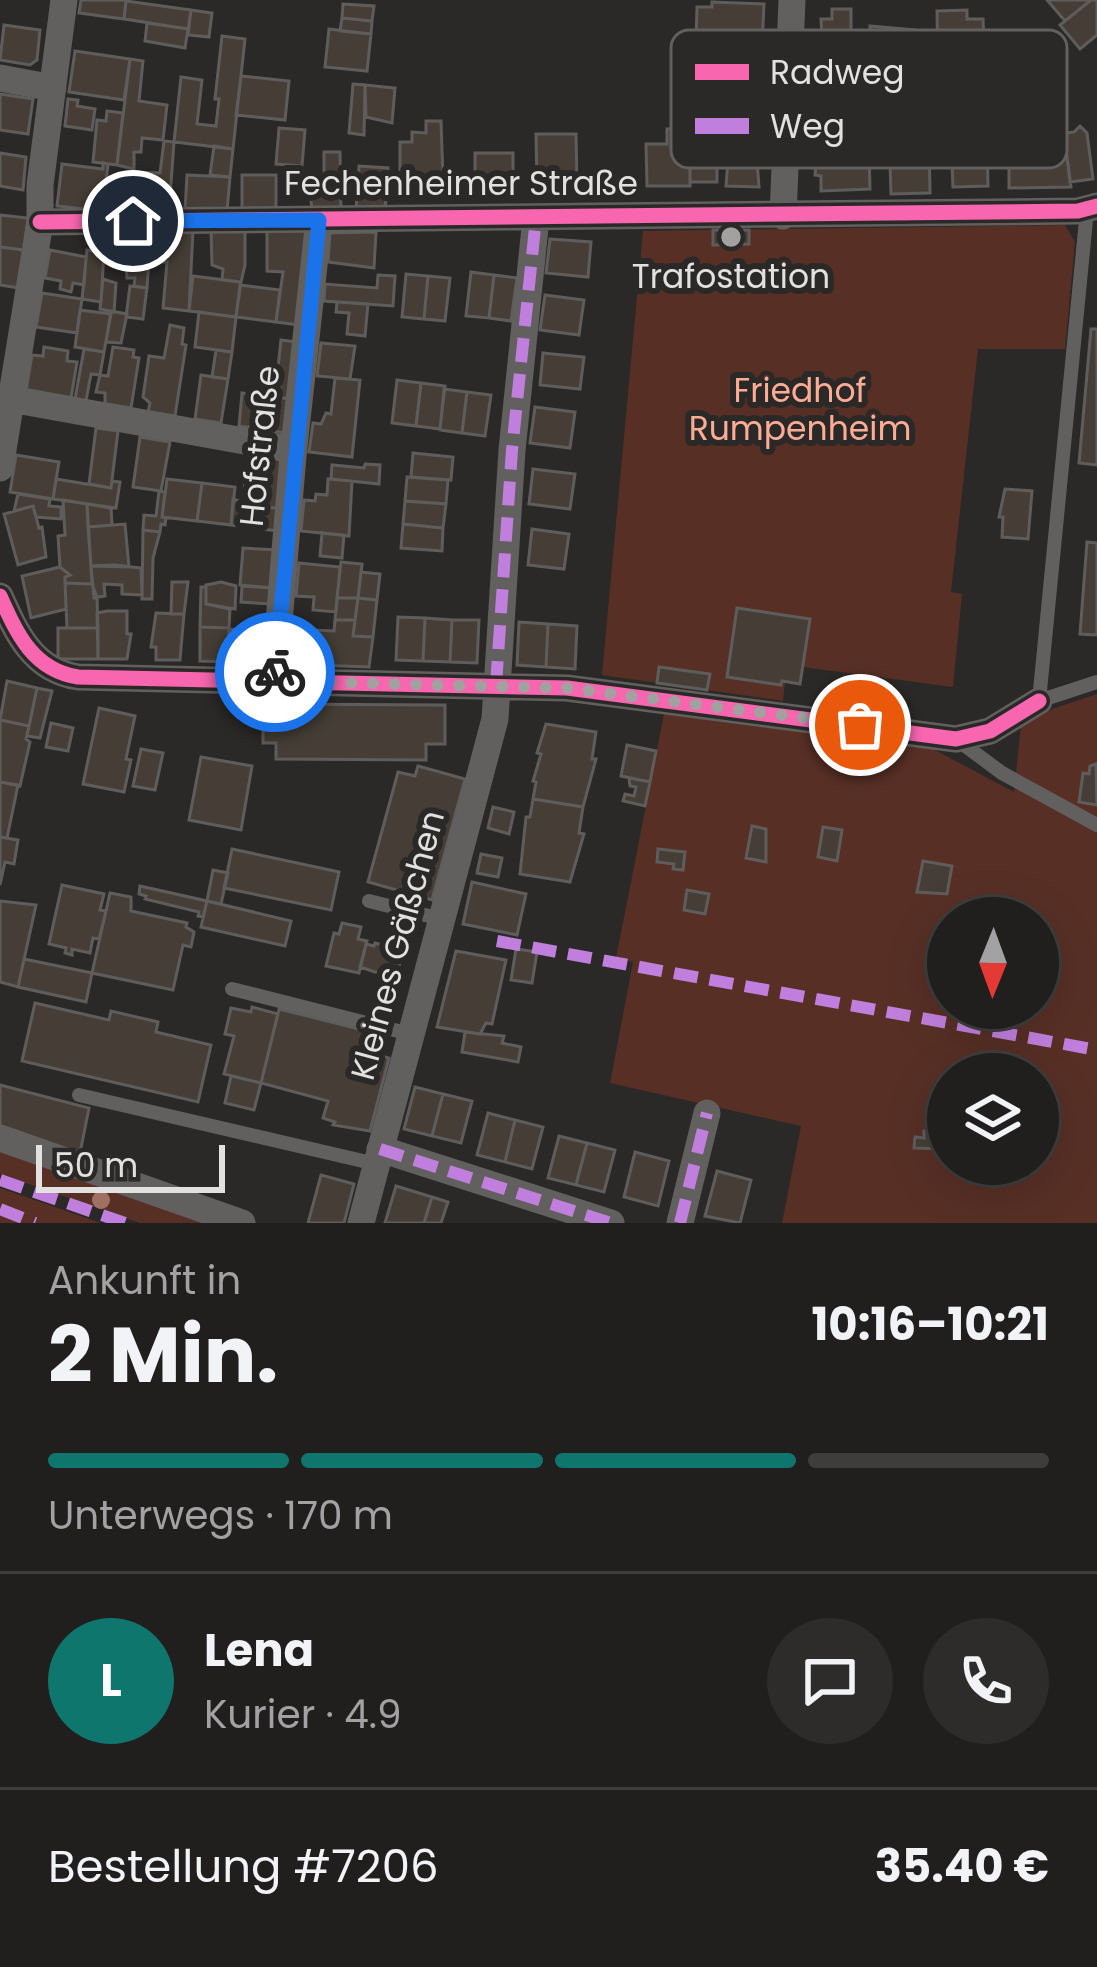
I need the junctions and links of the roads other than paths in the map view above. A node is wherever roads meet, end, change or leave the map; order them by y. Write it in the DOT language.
graph roads {
  1 [pos="64,0"];
  2 [pos="792,0"];
  3 [pos="791,30"];
  4 [pos="0,78"];
  5 [pos="53,88"];
  6 [pos="785,168"];
  7 [pos="1092,208"];
  8 [pos="783,216"];
  9 [pos="536,218"];
  10 [pos="319,220"];
  11 [pos="40,222"];
  12 [pos="5,399"];
  13 [pos="294,450"];
  14 [pos="0,468"];
  15 [pos="0,596"];
  16 [pos="274,681"];
  17 [pos="1097,682"];
  18 [pos="496,685"];
  19 [pos="1039,701"];
  20 [pos="956,739"];
  21 [pos="1097,825"];
  22 [pos="369,901"];
  23 [pos="442,919"];
  24 [pos="232,989"];
  25 [pos="410,1034"];
  26 [pos="79,1095"];
  27 [pos="707,1113"];
  28 [pos="0,1138"];
  29 [pos="378,1156"];
  30 [pos="242,1223"];
  31 [pos="361,1223"];
  32 [pos="611,1223"];
  33 [pos="680,1223"];
  1 -- 5 [label="street"];
  2 -- 3 [label="street"];
  4 -- 5 [label="street"];
  5 -- 11 [label="street"];
  6 -- 8 [label="street"];
  7 -- 8 [label="street, Fechenheimer Straße"];
  7 -- 19 [label="lane"];
  8 -- 9 [label="street, Fechenheimer Straße"];
  9 -- 10 [label="street, Fechenheimer Straße"];
  9 -- 18 [label="street, Kleines Gäßchen"];
  10 -- 11 [label="street, Fechenheimer Straße"];
  10 -- 13 [label="street, Hofstraße"];
  11 -- 12 [label="street"];
  12 -- 13 [label="street"];
  12 -- 14 [label="street"];
  13 -- 16 [label="street, Hofstraße"];
  15 -- 16 [label="street"];
  16 -- 18 [label="street"];
  17 -- 19 [label="lane"];
  18 -- 20 [label="street"];
  18 -- 23 [label="street, Kleines Gäßchen"];
  19 -- 20 [label="street"];
  20 -- 21 [label="lane"];
  22 -- 23 [label="lane"];
  23 -- 25 [label="street, Kleines Gäßchen"];
  24 -- 25 [label="lane"];
  25 -- 29 [label="street, Kleines Gäßchen"];
  26 -- 29 [label="lane"];
  27 -- 33 [label="street"];
  28 -- 30 [label="street"];
  29 -- 31 [label="street, Kleines Gäßchen"];
  29 -- 32 [label="street"];
}
